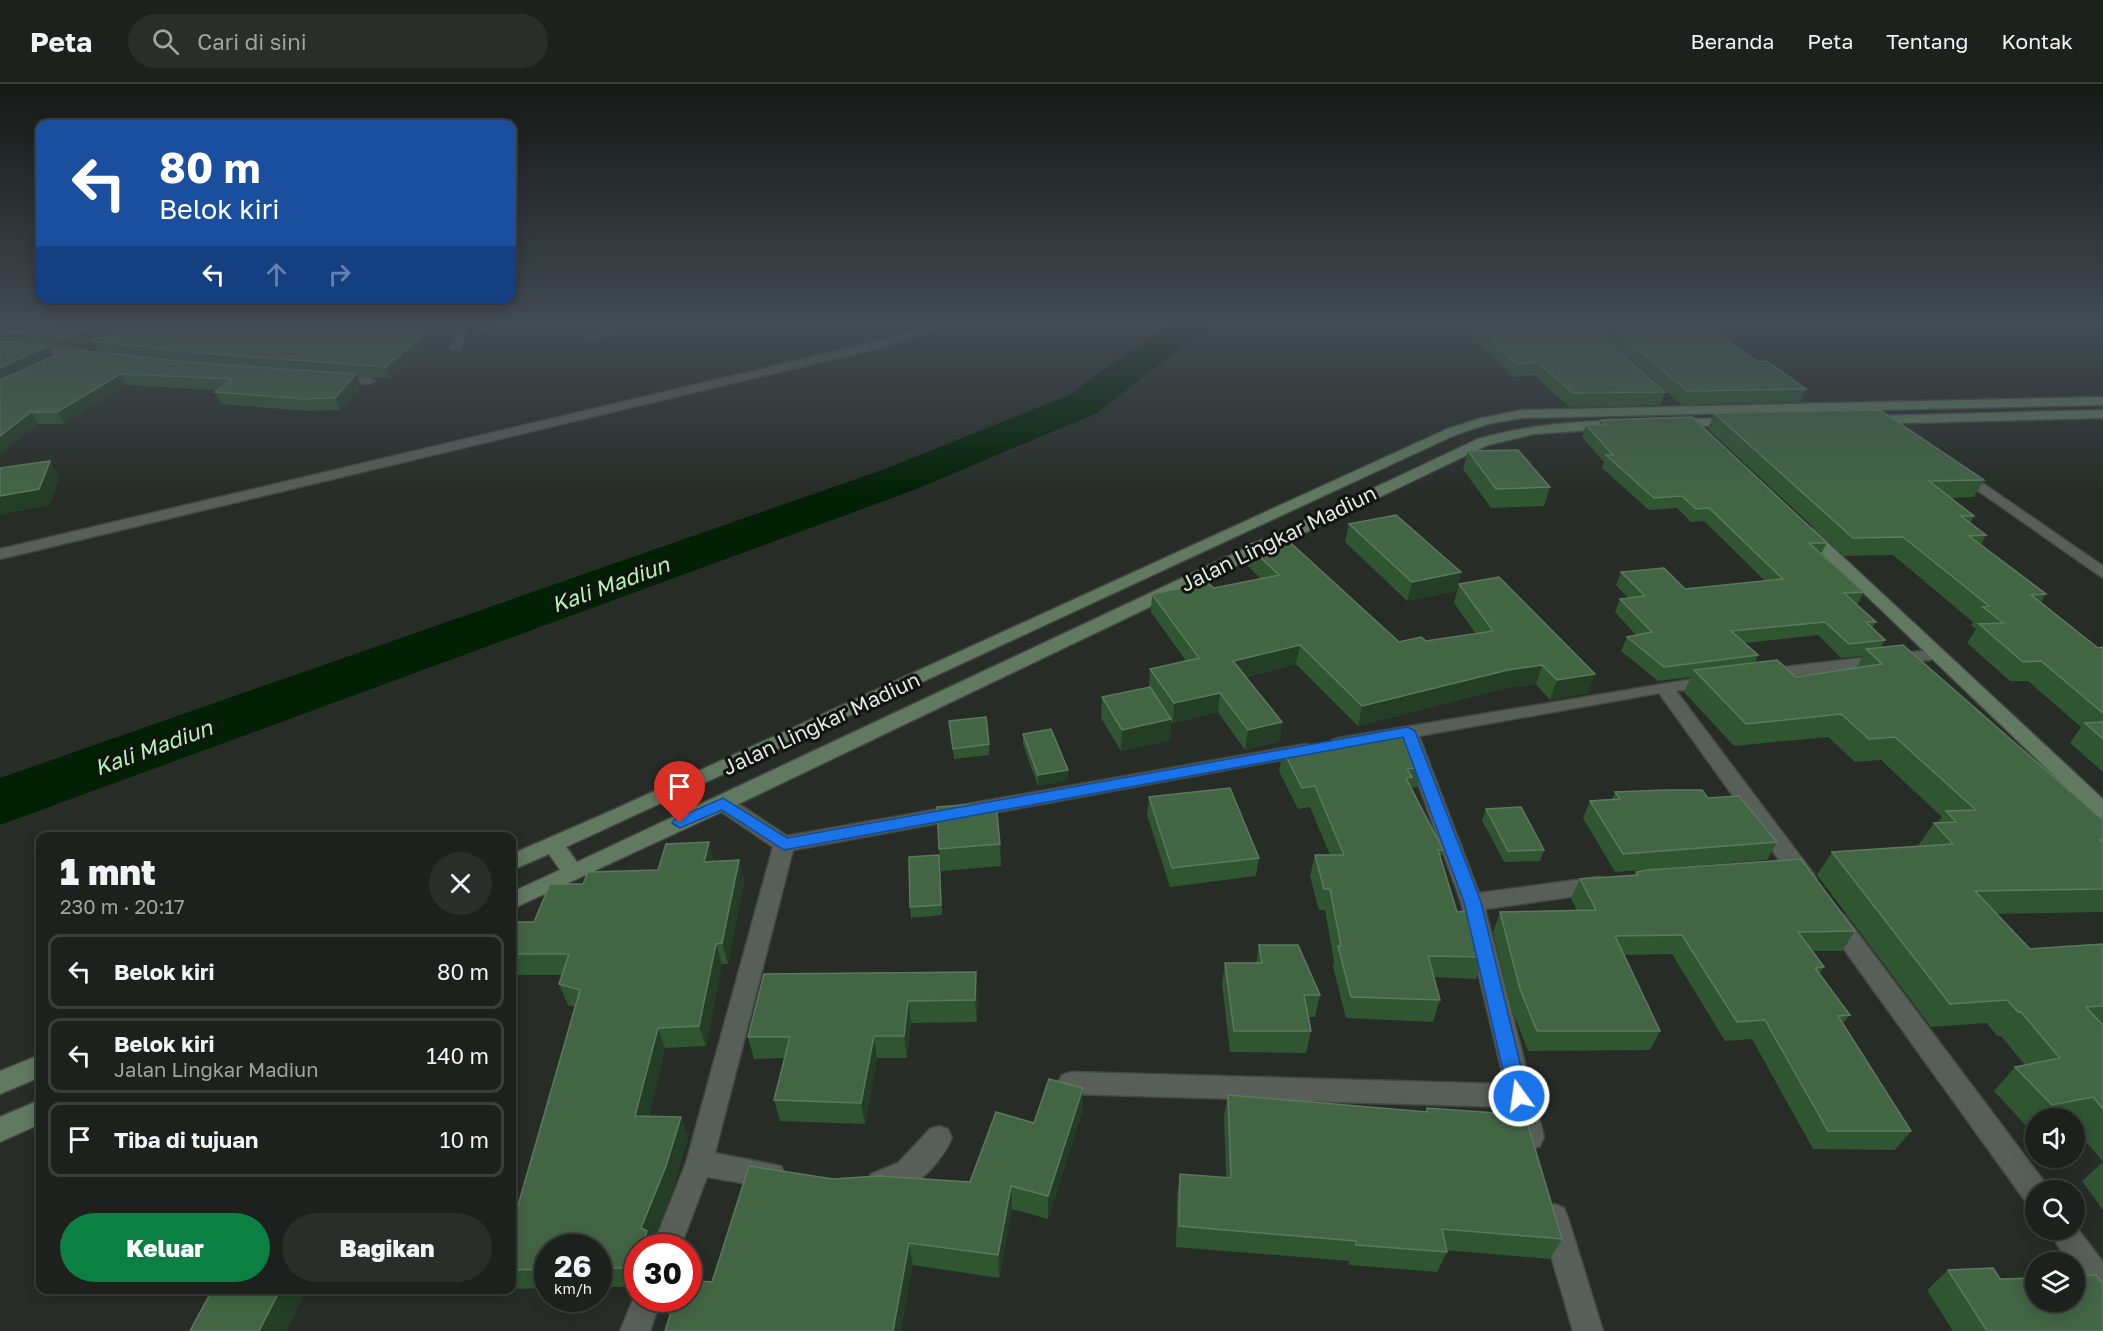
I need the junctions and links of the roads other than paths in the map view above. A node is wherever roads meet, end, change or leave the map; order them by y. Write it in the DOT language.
graph roads {
  1 [pos="356,380"];
  2 [pos="731,380"];
  3 [pos="369,381"];
  4 [pos="2103,401"];
  5 [pos="1672,406"];
  6 [pos="2103,414"];
  7 [pos="1887,420"];
  8 [pos="1690,423"];
  9 [pos="1906,433"];
  10 [pos="1704,436"];
  11 [pos="1953,466"];
  12 [pos="1800,525"];
  13 [pos="0,554"];
  14 [pos="2103,573"];
  15 [pos="1939,654"];
  16 [pos="1756,676"];
  17 [pos="1733,679"];
  18 [pos="1665,687"];
  19 [pos="1408,731"];
  20 [pos="723,803"];
  21 [pos="2103,811"];
  22 [pos="553,844"];
  23 [pos="784,844"];
  24 [pos="516,860"];
  25 [pos="1797,868"];
  26 [pos="1774,870"];
  27 [pos="573,873"];
  28 [pos="1616,882"];
  29 [pos="516,899"];
  30 [pos="1472,902"];
  31 [pos="36,1068"];
  32 [pos="0,1083"];
  33 [pos="1071,1083"];
  34 [pos="1519,1096"];
  35 [pos="36,1114"];
  36 [pos="0,1130"];
  37 [pos="939,1138"];
  38 [pos="699,1163"];
  39 [pos="1538,1163"];
  40 [pos="797,1179"];
  41 [pos="2026,1180"];
  42 [pos="852,1186"];
  43 [pos="1548,1197"];
  44 [pos="671,1234"];
  45 [pos="2069,1240"];
  46 [pos="2103,1286"];
  47 [pos="642,1312"];
  48 [pos="635,1331"];
  49 [pos="1588,1331"];
  1 -- 3 [label="street"];
  2 -- 13 [label="street"];
  4 -- 5 [label="main road, Jalan Lingkar Madiun"];
  5 -- 8 [label="main road"];
  5 -- 22 [label="main road, Jalan Lingkar Madiun"];
  6 -- 7 [label="main road, Jalan Lingkar Madiun"];
  7 -- 8 [label="main road, Jalan Lingkar Madiun"];
  7 -- 9 [label="street"];
  8 -- 10 [label="main road"];
  8 -- 20 [label="main road, Jalan Lingkar Madiun"];
  11 -- 14 [label="street"];
  12 -- 15 [label="main road"];
  15 -- 16 [label="street"];
  15 -- 21 [label="main road"];
  17 -- 18 [label="street"];
  18 -- 19 [label="street"];
  18 -- 25 [label="street"];
  19 -- 23 [label="street"];
  19 -- 30 [label="street"];
  20 -- 23 [label="street"];
  20 -- 27 [label="main road, Jalan Lingkar Madiun"];
  22 -- 24 [label="main road, Jalan Lingkar Madiun"];
  22 -- 27 [label="main road"];
  23 -- 38 [label="street"];
  25 -- 26 [label="street"];
  25 -- 41 [label="street"];
  27 -- 29 [label="main road, Jalan Lingkar Madiun"];
  28 -- 30 [label="street"];
  30 -- 34 [label="street"];
  31 -- 32 [label="main road"];
  33 -- 34 [label="street"];
  34 -- 39 [label="street"];
  35 -- 36 [label="main road"];
  37 -- 42 [label="street"];
  38 -- 40 [label="street"];
  38 -- 44 [label="street"];
  43 -- 49 [label="street"];
  45 -- 46 [label="street"];
  47 -- 48 [label="street"];
}
